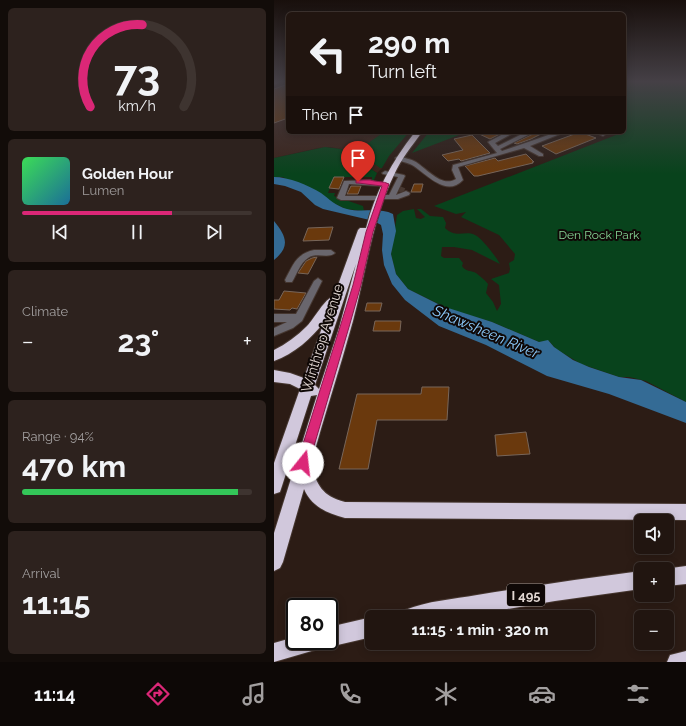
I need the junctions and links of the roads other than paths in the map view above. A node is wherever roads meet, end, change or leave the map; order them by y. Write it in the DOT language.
graph roads {
  1 [pos="413,134"];
  2 [pos="417,134"];
  3 [pos="508,134"];
  4 [pos="525,134"];
  5 [pos="529,134"];
  6 [pos="557,134"];
  7 [pos="543,140"];
  8 [pos="525,146"];
  9 [pos="499,151"];
  10 [pos="541,155"];
  11 [pos="395,158"];
  12 [pos="387,174"];
  13 [pos="369,184"];
  14 [pos="383,184"];
  15 [pos="364,198"];
  16 [pos="378,198"];
  17 [pos="371,216"];
  18 [pos="331,253"];
  19 [pos="289,280"];
  20 [pos="318,281"];
  21 [pos="342,289"];
  22 [pos="274,318"];
  23 [pos="299,318"];
  24 [pos="274,328"];
  25 [pos="274,332"];
  26 [pos="274,356"];
  27 [pos="274,376"];
  28 [pos="308,387"];
  29 [pos="322,398"];
  30 [pos="303,463"];
  31 [pos="274,486"];
  32 [pos="686,512"];
  33 [pos="274,562"];
  34 [pos="686,575"];
  35 [pos="674,576"];
  36 [pos="634,581"];
  37 [pos="445,610"];
  38 [pos="365,629"];
  39 [pos="338,635"];
  40 [pos="286,649"];
  41 [pos="274,653"];
  42 [pos="686,661"];
  43 [pos="677,662"];
  1 -- 11 [label="highway, Winthrop Avenue"];
  2 -- 11 [label="highway, Winthrop Avenue"];
  3 -- 9 [label="street"];
  4 -- 9 [label="street"];
  5 -- 7 [label="street"];
  6 -- 7 [label="street"];
  7 -- 8 [label="street"];
  8 -- 9 [label="street"];
  8 -- 10 [label="street"];
  9 -- 11 [label="street"];
  11 -- 12 [label="highway, Winthrop Avenue"];
  12 -- 14 [label="highway, Winthrop Avenue"];
  12 -- 16 [label="street"];
  13 -- 14 [label="street"];
  13 -- 15 [label="street"];
  13 -- 15 [label="street"];
  14 -- 16 [label="highway, Winthrop Avenue"];
  15 -- 16 [label="street"];
  16 -- 17 [label="highway, Winthrop Avenue"];
  17 -- 21 [label="highway, Winthrop Avenue"];
  17 -- 29 [label="highway, Winthrop Avenue"];
  18 -- 19 [label="street"];
  20 -- 23 [label="street"];
  21 -- 26 [label="highway"];
  21 -- 28 [label="highway, Winthrop Avenue"];
  22 -- 23 [label="street"];
  23 -- 24 [label="street"];
  23 -- 25 [label="street"];
  27 -- 28 [label="highway"];
  28 -- 29 [label="highway"];
  28 -- 31 [label="highway, Winthrop Avenue"];
  29 -- 30 [label="highway, Winthrop Avenue"];
  30 -- 32 [label="highway"];
  30 -- 33 [label="highway, Winthrop Avenue"];
  34 -- 35 [label="highway"];
  36 -- 37 [label="highway, I 495"];
  38 -- 39 [label="highway"];
  40 -- 41 [label="highway"];
  42 -- 43 [label="highway"];
}
